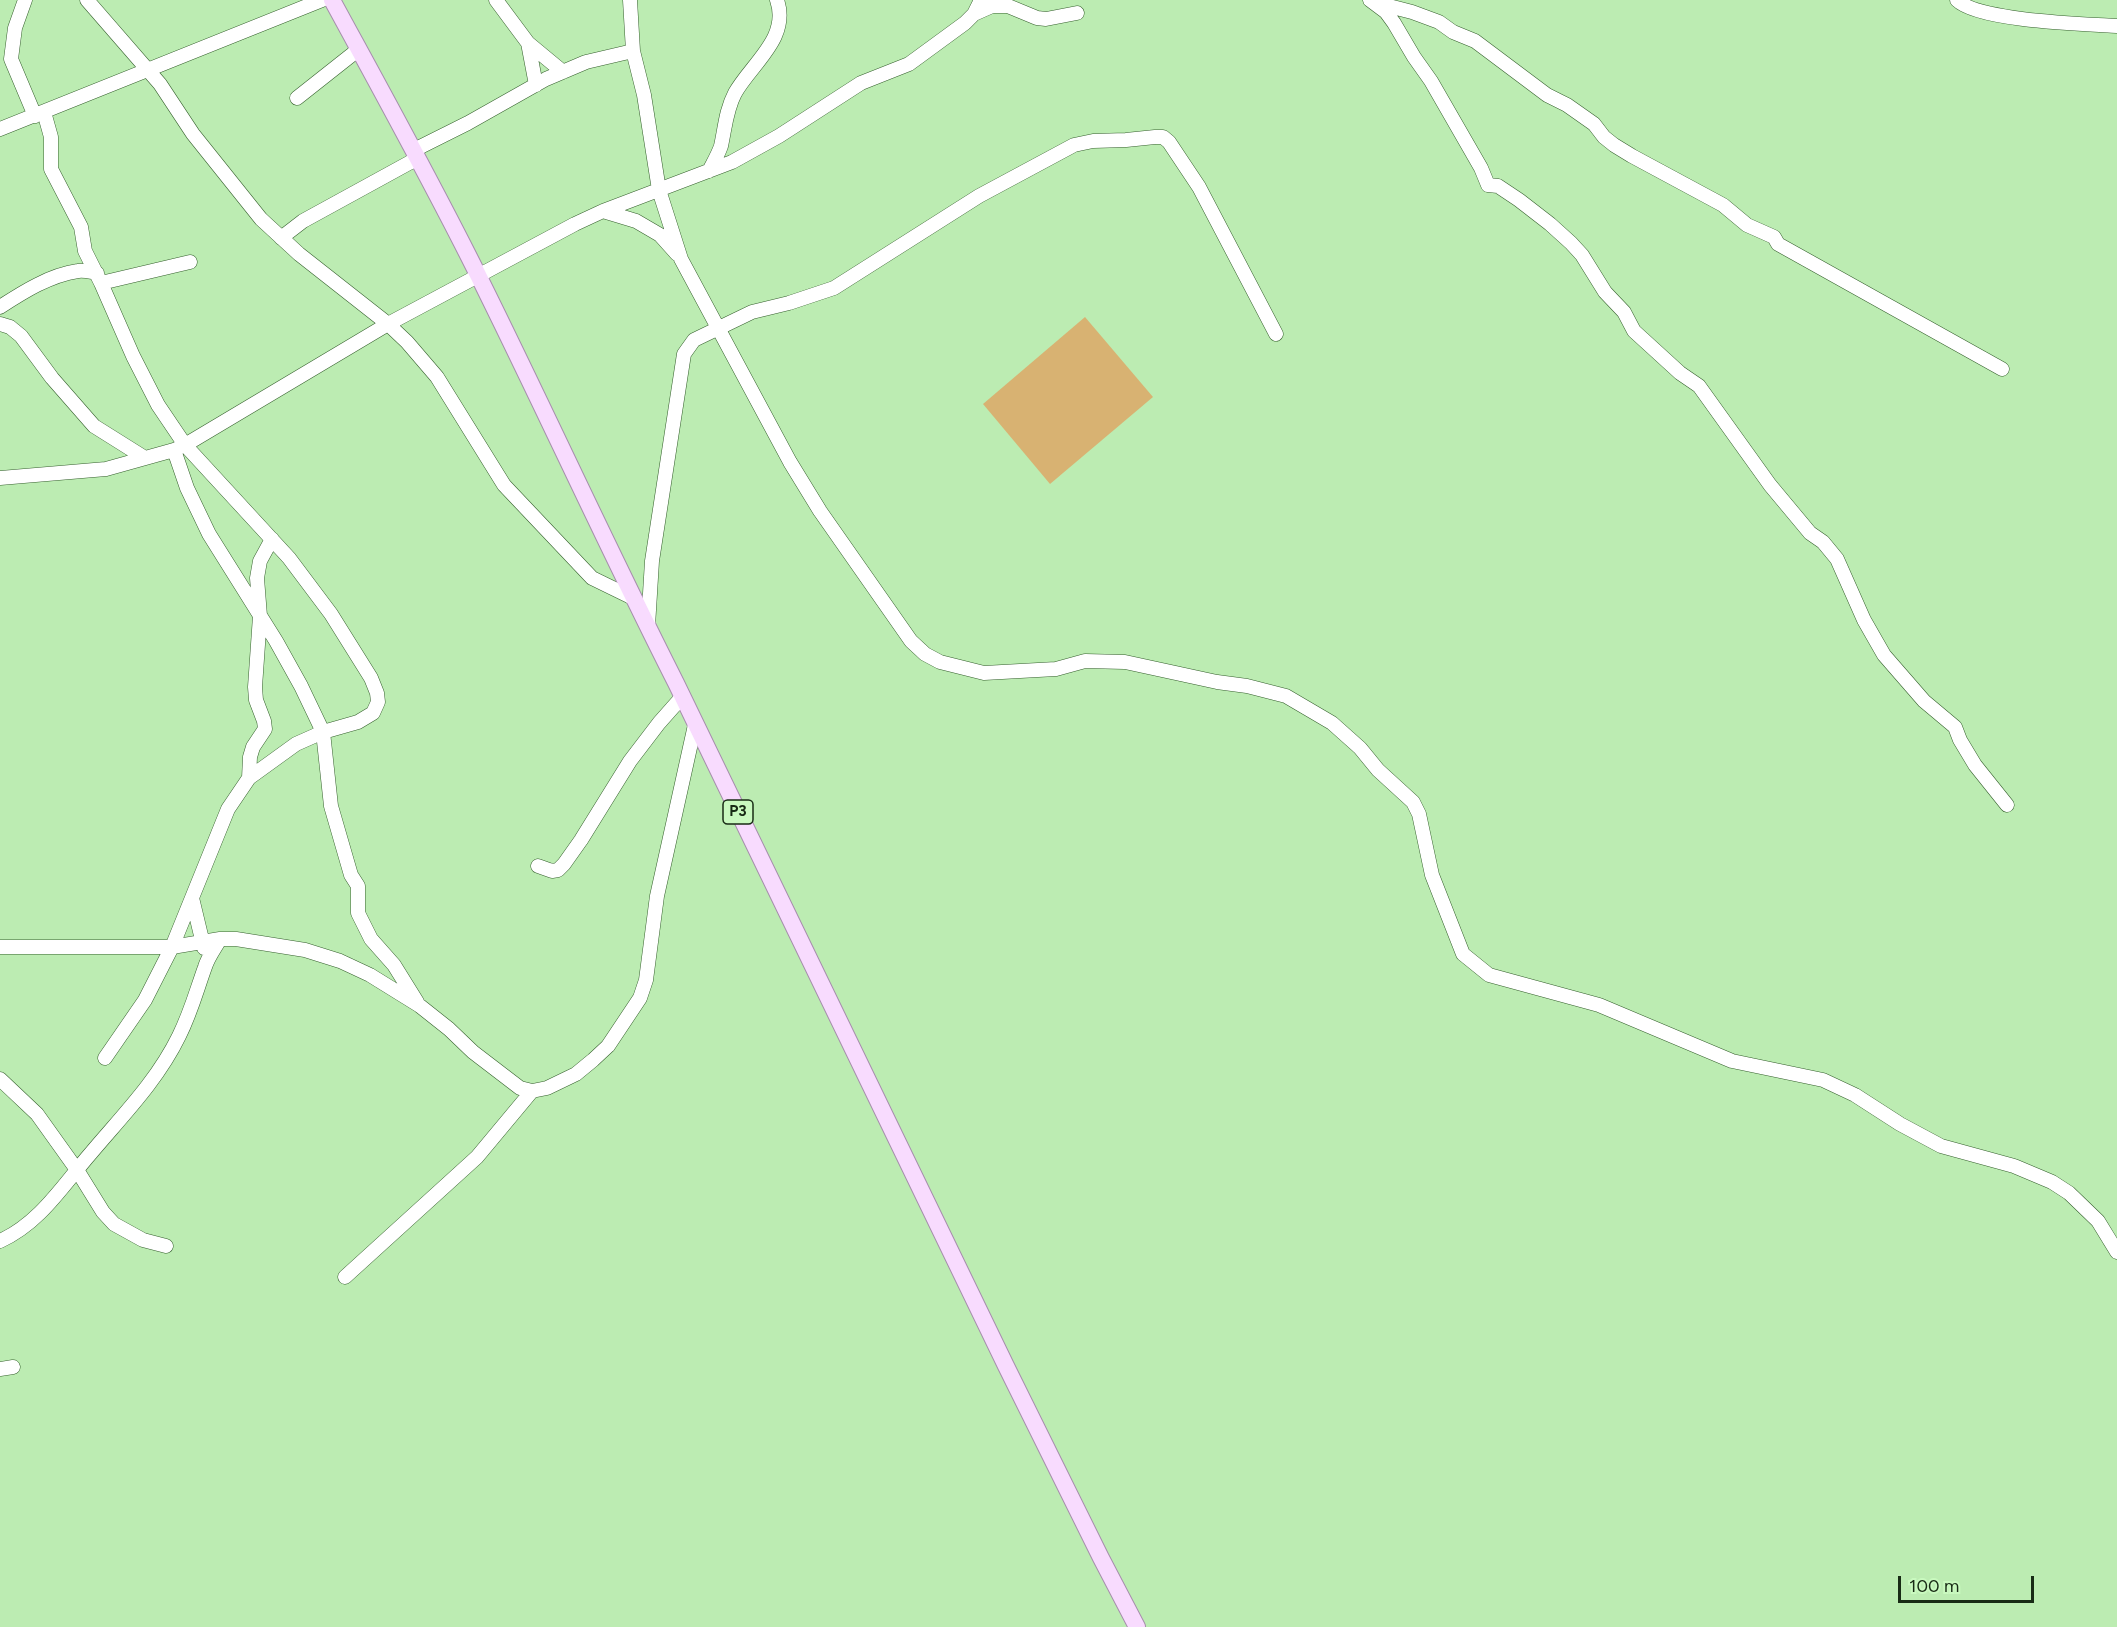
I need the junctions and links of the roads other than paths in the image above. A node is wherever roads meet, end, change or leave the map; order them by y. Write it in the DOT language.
graph roads {
  1 [pos="25,0"];
  2 [pos="87,0"];
  3 [pos="322,0"];
  4 [pos="332,0"];
  5 [pos="496,0"];
  6 [pos="630,0"];
  7 [pos="777,0"];
  8 [pos="981,0"];
  9 [pos="1957,0"];
  10 [pos="1372,1"];
  11 [pos="1077,13"];
  12 [pos="974,14"];
  13 [pos="2117,26"];
  14 [pos="528,43"];
  15 [pos="359,49"];
  16 [pos="633,51"];
  17 [pos="146,69"];
  18 [pos="563,72"];
  19 [pos="536,85"];
  20 [pos="297,98"];
  21 [pos="40,114"];
  22 [pos="0,129"];
  23 [pos="416,154"];
  24 [pos="709,171"];
  25 [pos="659,190"];
  26 [pos="603,211"];
  27 [pos="281,238"];
  28 [pos="681,259"];
  29 [pos="190,262"];
  30 [pos="479,277"];
  31 [pos="99,278"];
  32 [pos="0,307"];
  33 [pos="0,324"];
  34 [pos="388,324"];
  35 [pos="719,327"];
  36 [pos="1276,334"];
  37 [pos="2002,369"];
  38 [pos="180,447"];
  39 [pos="145,458"];
  40 [pos="0,478"];
  41 [pos="272,539"];
  42 [pos="633,598"];
  43 [pos="260,616"];
  44 [pos="648,627"];
  45 [pos="682,697"];
  46 [pos="695,725"];
  47 [pos="323,732"];
  48 [pos="249,778"];
  49 [pos="2007,805"];
  50 [pos="538,866"];
  51 [pos="192,898"];
  52 [pos="220,939"];
  53 [pos="203,942"];
  54 [pos="0,947"];
  55 [pos="172,947"];
  56 [pos="205,965"];
  57 [pos="420,1006"];
  58 [pos="105,1058"];
  59 [pos="0,1079"];
  60 [pos="532,1091"];
  61 [pos="77,1170"];
  62 [pos="0,1241"];
  63 [pos="166,1246"];
  64 [pos="2117,1252"];
  65 [pos="345,1277"];
  66 [pos="1137,1627"];
  1 -- 21 [label="street"];
  2 -- 17 [label="street"];
  3 -- 17 [label="street"];
  4 -- 15 [label="main road, P3"];
  5 -- 14 [label="street"];
  6 -- 16 [label="street"];
  7 -- 24 [label="street"];
  8 -- 12 [label="street"];
  9 -- 13 [label="street"];
  10 -- 37 [label="street"];
  10 -- 49 [label="street"];
  11 -- 12 [label="street"];
  12 -- 24 [label="street"];
  14 -- 18 [label="street"];
  14 -- 19 [label="street"];
  15 -- 20 [label="street"];
  15 -- 23 [label="main road, P3"];
  16 -- 18 [label="street"];
  16 -- 25 [label="street"];
  17 -- 21 [label="street"];
  17 -- 27 [label="street"];
  18 -- 19 [label="street"];
  19 -- 23 [label="street"];
  21 -- 22 [label="street"];
  21 -- 31 [label="street"];
  23 -- 27 [label="street"];
  23 -- 30 [label="main road, P3"];
  24 -- 25 [label="street"];
  25 -- 26 [label="street"];
  25 -- 28 [label="street"];
  26 -- 28 [label="street"];
  26 -- 30 [label="street"];
  27 -- 34 [label="street"];
  28 -- 35 [label="street"];
  29 -- 31 [label="street"];
  30 -- 34 [label="street"];
  30 -- 42 [label="main road, P3"];
  31 -- 32 [label="street"];
  31 -- 38 [label="street"];
  33 -- 39 [label="street"];
  34 -- 38 [label="street"];
  34 -- 42 [label="street"];
  35 -- 36 [label="street"];
  35 -- 44 [label="street"];
  35 -- 64 [label="street"];
  38 -- 39 [label="street"];
  38 -- 41 [label="street"];
  38 -- 43 [label="street"];
  39 -- 40 [label="street"];
  41 -- 43 [label="street"];
  41 -- 47 [label="street"];
  42 -- 44 [label="main road, P3"];
  43 -- 47 [label="street"];
  43 -- 48 [label="street"];
  44 -- 45 [label="main road, P3"];
  45 -- 46 [label="main road, P3"];
  45 -- 50 [label="street"];
  46 -- 60 [label="street"];
  46 -- 66 [label="main road, P3"];
  47 -- 48 [label="street"];
  47 -- 57 [label="street"];
  48 -- 51 [label="street"];
  51 -- 53 [label="street"];
  51 -- 55 [label="street"];
  52 -- 53 [label="street"];
  52 -- 56 [label="street"];
  52 -- 57 [label="street"];
  53 -- 55 [label="street"];
  53 -- 56 [label="street"];
  54 -- 55 [label="street"];
  55 -- 58 [label="street"];
  56 -- 61 [label="street"];
  57 -- 60 [label="street"];
  59 -- 61 [label="street"];
  60 -- 65 [label="street"];
  61 -- 62 [label="street"];
  61 -- 63 [label="street"];
}
